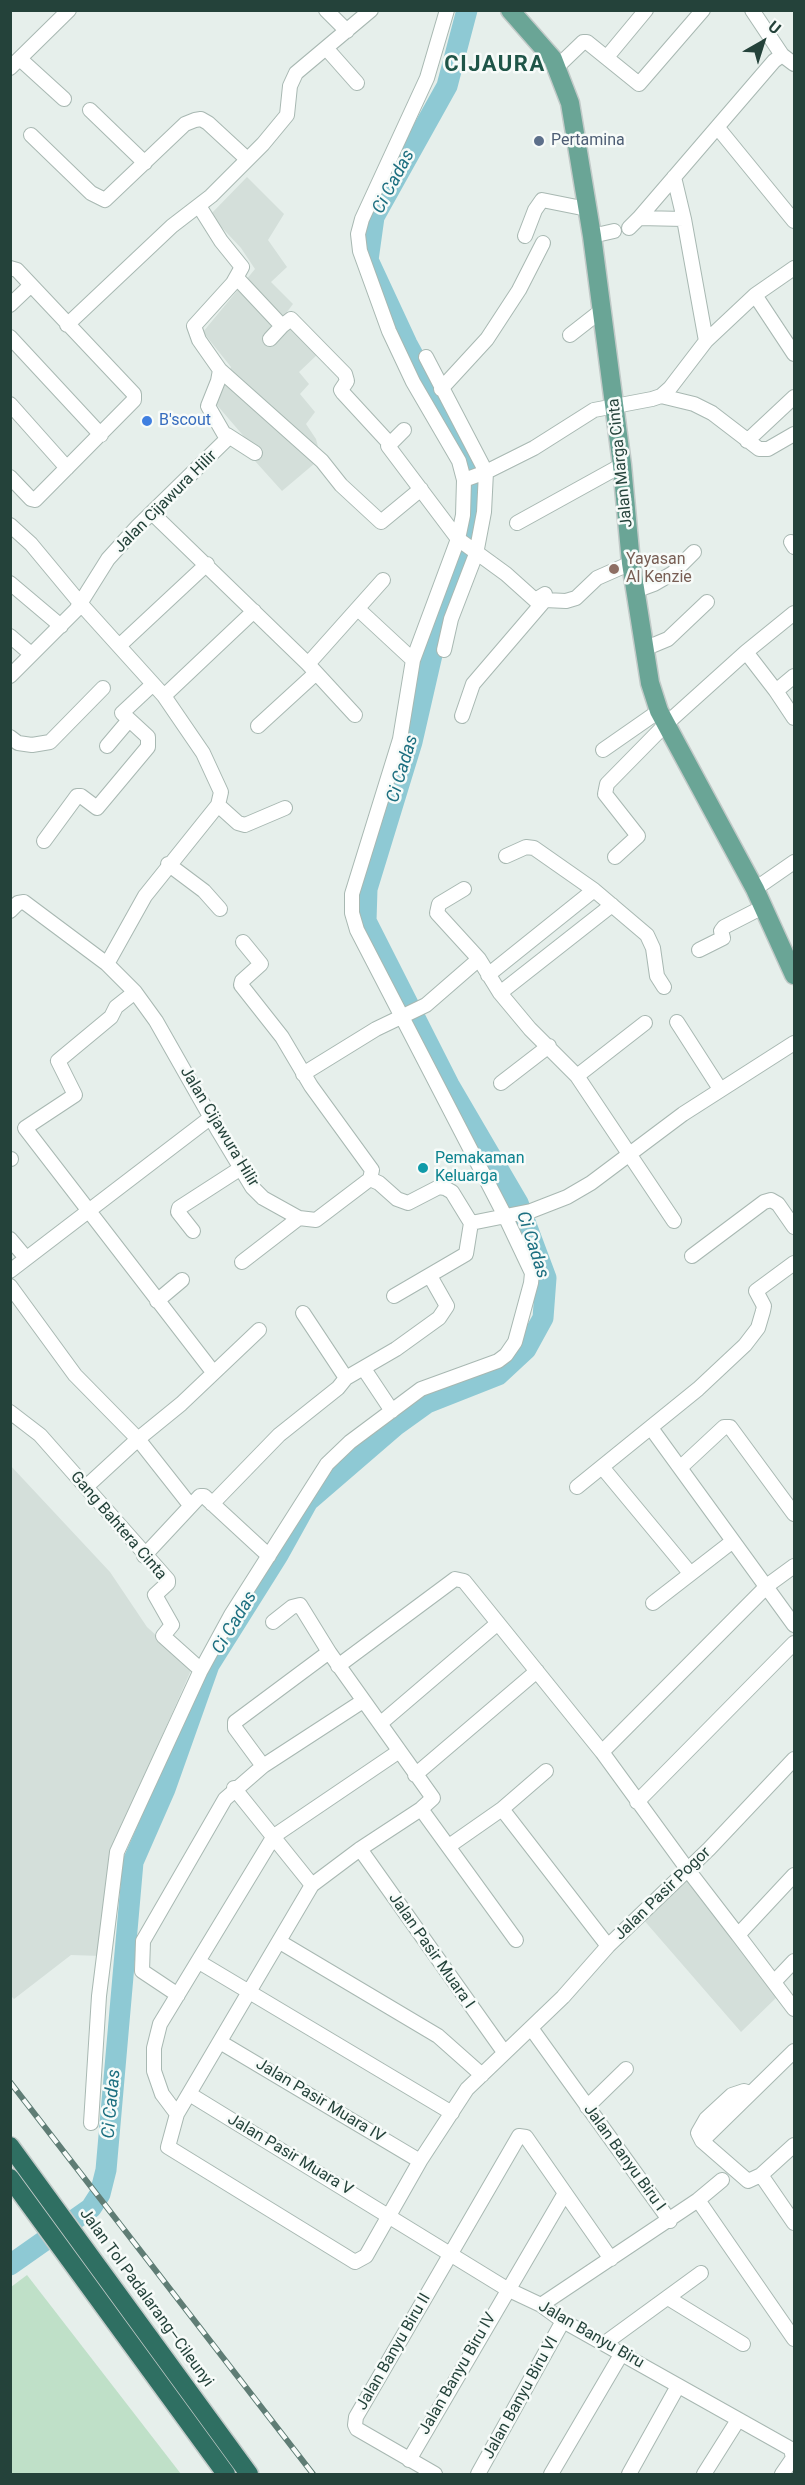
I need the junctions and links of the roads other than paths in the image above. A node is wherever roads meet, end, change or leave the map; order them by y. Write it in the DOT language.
graph roads {
  1 [pos="326,10"];
  2 [pos="370,10"];
  3 [pos="447,10"];
  4 [pos="510,10"];
  5 [pos="646,10"];
  6 [pos="702,10"];
  7 [pos="752,10"];
  8 [pos="60,13"];
  9 [pos="347,31"];
  10 [pos="326,48"];
  11 [pos="782,55"];
  12 [pos="607,57"];
  13 [pos="15,64"];
  14 [pos="795,64"];
  15 [pos="557,67"];
  16 [pos="357,83"];
  17 [pos="64,99"];
  18 [pos="90,110"];
  19 [pos="718,128"];
  20 [pos="31,135"];
  21 [pos="247,159"];
  22 [pos="145,162"];
  23 [pos="674,177"];
  24 [pos="199,206"];
  25 [pos="587,209"];
  26 [pos="684,219"];
  27 [pos="795,221"];
  28 [pos="614,231"];
  29 [pos="525,236"];
  30 [pos="592,236"];
  31 [pos="543,243"];
  32 [pos="10,268"];
  33 [pos="795,268"];
  34 [pos="237,278"];
  35 [pos="30,286"];
  36 [pos="755,295"];
  37 [pos="10,305"];
  38 [pos="602,310"];
  39 [pos="67,325"];
  40 [pos="282,326"];
  41 [pos="570,335"];
  42 [pos="10,337"];
  43 [pos="270,339"];
  44 [pos="706,341"];
  45 [pos="795,354"];
  46 [pos="426,357"];
  47 [pos="220,370"];
  48 [pos="431,373"];
  49 [pos="415,381"];
  50 [pos="441,389"];
  51 [pos="660,396"];
  52 [pos="795,397"];
  53 [pos="10,404"];
  54 [pos="615,410"];
  55 [pos="404,430"];
  56 [pos="795,434"];
  57 [pos="101,435"];
  58 [pos="227,435"];
  59 [pos="747,441"];
  60 [pos="390,444"];
  61 [pos="255,453"];
  62 [pos="622,465"];
  63 [pos="67,468"];
  64 [pos="475,476"];
  65 [pos="10,477"];
  66 [pos="421,489"];
  67 [pos="152,513"];
  68 [pos="518,523"];
  69 [pos="10,525"];
  70 [pos="460,541"];
  71 [pos="694,552"];
  72 [pos="476,553"];
  73 [pos="631,563"];
  74 [pos="207,564"];
  75 [pos="383,580"];
  76 [pos="10,583"];
  77 [pos="635,591"];
  78 [pos="545,594"];
  79 [pos="707,602"];
  80 [pos="80,603"];
  81 [pos="358,609"];
  82 [pos="254,611"];
  83 [pos="795,613"];
  84 [pos="61,626"];
  85 [pos="10,636"];
  86 [pos="119,646"];
  87 [pos="644,649"];
  88 [pos="444,650"];
  89 [pos="746,652"];
  90 [pos="31,654"];
  91 [pos="412,660"];
  92 [pos="312,668"];
  93 [pos="10,676"];
  94 [pos="795,676"];
  95 [pos="152,685"];
  96 [pos="103,688"];
  97 [pos="776,692"];
  98 [pos="164,696"];
  99 [pos="356,715"];
  100 [pos="462,716"];
  101 [pos="662,718"];
  102 [pos="795,718"];
  103 [pos="129,720"];
  104 [pos="258,726"];
  105 [pos="10,737"];
  106 [pos="107,746"];
  107 [pos="603,750"];
  108 [pos="218,805"];
  109 [pos="285,808"];
  110 [pos="44,841"];
  111 [pos="506,856"];
  112 [pos="615,857"];
  113 [pos="795,862"];
  114 [pos="168,864"];
  115 [pos="464,888"];
  116 [pos="755,889"];
  117 [pos="594,890"];
  118 [pos="612,905"];
  119 [pos="763,907"];
  120 [pos="220,909"];
  121 [pos="10,911"];
  122 [pos="243,942"];
  123 [pos="699,950"];
  124 [pos="478,959"];
  125 [pos="107,964"];
  126 [pos="488,975"];
  127 [pos="795,975"];
  128 [pos="664,987"];
  129 [pos="135,992"];
  130 [pos="500,993"];
  131 [pos="404,1015"];
  132 [pos="677,1022"];
  133 [pos="645,1023"];
  134 [pos="795,1043"];
  135 [pos="549,1046"];
  136 [pos="303,1074"];
  137 [pos="577,1076"];
  138 [pos="501,1083"];
  139 [pos="720,1089"];
  140 [pos="210,1118"];
  141 [pos="630,1154"];
  142 [pos="241,1168"];
  143 [pos="370,1179"];
  144 [pos="88,1210"];
  145 [pos="508,1216"];
  146 [pos="299,1218"];
  147 [pos="674,1221"];
  148 [pos="471,1223"];
  149 [pos="795,1227"];
  150 [pos="193,1231"];
  151 [pos="10,1239"];
  152 [pos="692,1256"];
  153 [pos="26,1258"];
  154 [pos="242,1262"];
  155 [pos="795,1263"];
  156 [pos="10,1271"];
  157 [pos="430,1276"];
  158 [pos="182,1280"];
  159 [pos="10,1286"];
  160 [pos="394,1296"];
  161 [pos="157,1301"];
  162 [pos="303,1313"];
  163 [pos="259,1330"];
  164 [pos="364,1369"];
  165 [pos="213,1372"];
  166 [pos="346,1378"];
  167 [pos="392,1411"];
  168 [pos="10,1412"];
  169 [pos="651,1428"];
  170 [pos="138,1439"];
  171 [pos="602,1467"];
  172 [pos="681,1467"];
  173 [pos="87,1486"];
  174 [pos="577,1487"];
  175 [pos="212,1504"];
  176 [pos="190,1505"];
  177 [pos="795,1514"];
  178 [pos="733,1541"];
  179 [pos="144,1556"];
  180 [pos="269,1556"];
  181 [pos="795,1566"];
  182 [pos="690,1573"];
  183 [pos="768,1586"];
  184 [pos="653,1603"];
  185 [pos="273,1622"];
  186 [pos="498,1623"];
  187 [pos="795,1625"];
  188 [pos="795,1643"];
  189 [pos="329,1652"];
  190 [pos="338,1666"];
  191 [pos="201,1670"];
  192 [pos="537,1671"];
  193 [pos="363,1701"];
  194 [pos="381,1724"];
  195 [pos="398,1752"];
  196 [pos="602,1752"];
  197 [pos="795,1759"];
  198 [pos="263,1766"];
  199 [pos="546,1772"];
  200 [pos="415,1775"];
  201 [pos="234,1788"];
  202 [pos="637,1802"];
  203 [pos="421,1809"];
  204 [pos="502,1809"];
  205 [pos="274,1836"];
  206 [pos="448,1846"];
  207 [pos="360,1849"];
  208 [pos="688,1870"];
  209 [pos="795,1875"];
  210 [pos="312,1885"];
  211 [pos="738,1935"];
  212 [pos="516,1940"];
  213 [pos="280,1942"];
  214 [pos="608,1946"];
  215 [pos="795,1961"];
  216 [pos="199,1962"];
  217 [pos="774,1982"];
  218 [pos="249,1990"];
  219 [pos="178,1995"];
  220 [pos="795,2009"];
  221 [pos="531,2028"];
  222 [pos="220,2042"];
  223 [pos="795,2051"];
  224 [pos="504,2052"];
  225 [pos="627,2069"];
  226 [pos="482,2075"];
  227 [pos="191,2095"];
  228 [pos="587,2107"];
  229 [pos="452,2113"];
  230 [pos="177,2114"];
  231 [pos="91,2123"];
  232 [pos="795,2145"];
  233 [pos="10,2146"];
  234 [pos="420,2161"];
  235 [pos="761,2175"];
  236 [pos="10,2178"];
  237 [pos="722,2180"];
  238 [pos="565,2193"];
  239 [pos="698,2200"];
  240 [pos="389,2216"];
  241 [pos="670,2221"];
  242 [pos="795,2223"];
  243 [pos="451,2255"];
  244 [pos="611,2259"];
  245 [pos="701,2273"];
  246 [pos="507,2289"];
  247 [pos="668,2298"];
  248 [pos="541,2305"];
  249 [pos="563,2321"];
  250 [pos="795,2339"];
  251 [pos="605,2343"];
  252 [pos="743,2344"];
  253 [pos="622,2353"];
  254 [pos="678,2386"];
  255 [pos="738,2420"];
  256 [pos="793,2453"];
  257 [pos="408,2460"];
  258 [pos="226,2475"];
  259 [pos="249,2475"];
  260 [pos="435,2475"];
  261 [pos="478,2475"];
  262 [pos="551,2475"];
  263 [pos="628,2475"];
  264 [pos="704,2475"];
  265 [pos="782,2475"];
  1 -- 9 [label="street"];
  2 -- 9 [label="street"];
  3 -- 49 [label="street"];
  4 -- 15 [label="main road, Jalan Marga Cinta"];
  5 -- 12 [label="street"];
  6 -- 12 [label="street"];
  7 -- 11 [label="street"];
  8 -- 13 [label="street"];
  9 -- 10 [label="street"];
  10 -- 16 [label="street"];
  10 -- 21 [label="street"];
  11 -- 14 [label="street"];
  11 -- 19 [label="street"];
  12 -- 15 [label="street"];
  13 -- 17 [label="street"];
  15 -- 25 [label="main road, Jalan Marga Cinta"];
  18 -- 22 [label="street"];
  19 -- 23 [label="street"];
  19 -- 27 [label="street"];
  20 -- 22 [label="street"];
  21 -- 22 [label="street"];
  21 -- 24 [label="street"];
  23 -- 26 [label="street"];
  23 -- 26 [label="street"];
  24 -- 34 [label="street"];
  24 -- 39 [label="street"];
  25 -- 29 [label="street"];
  25 -- 30 [label="main road, Jalan Marga Cinta"];
  26 -- 44 [label="street"];
  28 -- 30 [label="street"];
  30 -- 38 [label="main road, Jalan Marga Cinta"];
  31 -- 50 [label="street"];
  32 -- 35 [label="street"];
  33 -- 36 [label="street"];
  34 -- 40 [label="street"];
  34 -- 47 [label="street"];
  35 -- 37 [label="street"];
  35 -- 39 [label="street"];
  36 -- 44 [label="street"];
  36 -- 45 [label="street"];
  38 -- 41 [label="street"];
  38 -- 54 [label="main road, Jalan Marga Cinta"];
  39 -- 57 [label="street"];
  40 -- 43 [label="street"];
  40 -- 60 [label="street"];
  42 -- 57 [label="street"];
  44 -- 51 [label="street"];
  46 -- 48 [label="street"];
  47 -- 58 [label="street, Jalan Cijawura Hilir"];
  47 -- 66 [label="street"];
  48 -- 49 [label="street"];
  48 -- 50 [label="street"];
  49 -- 64 [label="street"];
  50 -- 64 [label="street"];
  51 -- 54 [label="street"];
  51 -- 59 [label="street"];
  52 -- 59 [label="street"];
  53 -- 63 [label="street"];
  54 -- 62 [label="main road, Jalan Marga Cinta"];
  54 -- 64 [label="street"];
  55 -- 60 [label="street"];
  56 -- 59 [label="street"];
  57 -- 63 [label="street"];
  58 -- 61 [label="street"];
  58 -- 67 [label="street, Jalan Cijawura Hilir"];
  60 -- 66 [label="street"];
  62 -- 68 [label="street"];
  62 -- 73 [label="main road, Jalan Marga Cinta"];
  63 -- 65 [label="street"];
  64 -- 70 [label="street"];
  64 -- 72 [label="street"];
  66 -- 70 [label="street"];
  67 -- 74 [label="street"];
  67 -- 80 [label="street, Jalan Cijawura Hilir"];
  69 -- 80 [label="street"];
  70 -- 72 [label="street"];
  70 -- 91 [label="street"];
  71 -- 77 [label="street"];
  72 -- 78 [label="street"];
  72 -- 88 [label="street"];
  73 -- 77 [label="main road, Jalan Marga Cinta"];
  73 -- 100 [label="street"];
  74 -- 82 [label="street"];
  74 -- 86 [label="street"];
  75 -- 81 [label="street"];
  76 -- 84 [label="street"];
  77 -- 87 [label="main road, Jalan Marga Cinta"];
  79 -- 87 [label="street"];
  80 -- 84 [label="street, Jalan Cijawura Hilir"];
  80 -- 86 [label="street"];
  81 -- 91 [label="street"];
  81 -- 92 [label="street"];
  82 -- 92 [label="street"];
  82 -- 98 [label="street"];
  83 -- 89 [label="street"];
  84 -- 90 [label="street, Jalan Cijawura Hilir"];
  85 -- 90 [label="street"];
  86 -- 95 [label="street"];
  87 -- 101 [label="main road, Jalan Marga Cinta"];
  89 -- 97 [label="street"];
  89 -- 101 [label="street"];
  90 -- 93 [label="street, Jalan Cijawura Hilir"];
  91 -- 131 [label="street"];
  92 -- 99 [label="street"];
  92 -- 104 [label="street"];
  94 -- 97 [label="street"];
  95 -- 98 [label="street"];
  95 -- 103 [label="street"];
  96 -- 105 [label="street"];
  97 -- 102 [label="street"];
  98 -- 108 [label="street"];
  101 -- 107 [label="street"];
  101 -- 112 [label="street"];
  101 -- 116 [label="main road, Jalan Marga Cinta"];
  103 -- 106 [label="street"];
  103 -- 110 [label="street"];
  108 -- 109 [label="street"];
  108 -- 114 [label="street"];
  111 -- 117 [label="street"];
  113 -- 116 [label="street"];
  114 -- 120 [label="street"];
  114 -- 125 [label="street"];
  115 -- 124 [label="street"];
  116 -- 119 [label="main road, Jalan Marga Cinta"];
  117 -- 118 [label="street"];
  117 -- 126 [label="street"];
  118 -- 128 [label="street"];
  118 -- 130 [label="street"];
  119 -- 123 [label="street"];
  119 -- 127 [label="main road, Jalan Marga Cinta"];
  121 -- 125 [label="street, Jalan Cijawura Hilir"];
  122 -- 136 [label="street"];
  124 -- 126 [label="street"];
  124 -- 131 [label="street"];
  125 -- 129 [label="street, Jalan Cijawura Hilir"];
  126 -- 130 [label="street"];
  129 -- 140 [label="street, Jalan Cijawura Hilir"];
  129 -- 144 [label="street"];
  130 -- 135 [label="street"];
  131 -- 136 [label="street"];
  131 -- 145 [label="street"];
  132 -- 139 [label="street"];
  133 -- 137 [label="street"];
  134 -- 139 [label="street"];
  135 -- 137 [label="street"];
  135 -- 138 [label="street"];
  136 -- 143 [label="street"];
  137 -- 141 [label="street"];
  139 -- 141 [label="street"];
  140 -- 142 [label="street, Jalan Cijawura Hilir"];
  140 -- 144 [label="street"];
  141 -- 145 [label="street"];
  141 -- 147 [label="street"];
  142 -- 146 [label="street, Jalan Cijawura Hilir"];
  142 -- 150 [label="street"];
  143 -- 146 [label="street"];
  143 -- 148 [label="street"];
  144 -- 153 [label="street"];
  144 -- 161 [label="street"];
  145 -- 148 [label="street"];
  145 -- 167 [label="street"];
  146 -- 154 [label="street"];
  148 -- 157 [label="street"];
  149 -- 152 [label="street"];
  151 -- 153 [label="street"];
  153 -- 156 [label="street"];
  155 -- 169 [label="street"];
  157 -- 160 [label="street"];
  157 -- 164 [label="street"];
  158 -- 161 [label="street"];
  159 -- 170 [label="street"];
  161 -- 165 [label="street"];
  162 -- 166 [label="street"];
  163 -- 165 [label="street"];
  164 -- 166 [label="street"];
  164 -- 167 [label="street"];
  165 -- 170 [label="street"];
  166 -- 175 [label="street"];
  167 -- 180 [label="street"];
  168 -- 173 [label="street, Gang Bahtera Cinta"];
  169 -- 171 [label="street"];
  169 -- 172 [label="street"];
  170 -- 173 [label="street"];
  170 -- 176 [label="street"];
  171 -- 174 [label="street"];
  171 -- 182 [label="street"];
  172 -- 177 [label="street"];
  172 -- 178 [label="street"];
  173 -- 179 [label="street, Gang Bahtera Cinta"];
  175 -- 176 [label="street"];
  175 -- 180 [label="street"];
  176 -- 179 [label="street"];
  178 -- 182 [label="street"];
  178 -- 183 [label="street"];
  179 -- 191 [label="street, Gang Bahtera Cinta"];
  180 -- 191 [label="street"];
  181 -- 183 [label="street"];
  182 -- 184 [label="street"];
  183 -- 187 [label="street"];
  183 -- 196 [label="street"];
  185 -- 189 [label="street"];
  186 -- 190 [label="street"];
  186 -- 192 [label="street"];
  186 -- 194 [label="street"];
  188 -- 202 [label="street"];
  189 -- 190 [label="street"];
  189 -- 198 [label="street"];
  190 -- 193 [label="street"];
  191 -- 231 [label="street"];
  192 -- 196 [label="street"];
  192 -- 200 [label="street"];
  193 -- 194 [label="street"];
  193 -- 198 [label="street"];
  194 -- 195 [label="street"];
  195 -- 200 [label="street"];
  195 -- 205 [label="street"];
  196 -- 202 [label="street"];
  197 -- 208 [label="street, Jalan Pasir Pogor"];
  198 -- 201 [label="street"];
  199 -- 204 [label="street"];
  200 -- 203 [label="street"];
  201 -- 205 [label="street"];
  201 -- 219 [label="street"];
  202 -- 208 [label="street"];
  203 -- 206 [label="street"];
  203 -- 207 [label="street"];
  204 -- 206 [label="street"];
  204 -- 214 [label="street"];
  205 -- 210 [label="street"];
  205 -- 216 [label="street"];
  206 -- 212 [label="street"];
  207 -- 210 [label="street"];
  207 -- 224 [label="street, Jalan Pasir Muara I"];
  208 -- 211 [label="street"];
  208 -- 214 [label="street, Jalan Pasir Pogor"];
  209 -- 211 [label="street"];
  210 -- 213 [label="street"];
  211 -- 217 [label="street"];
  213 -- 218 [label="street"];
  213 -- 226 [label="street"];
  214 -- 221 [label="street, Jalan Pasir Pogor"];
  215 -- 217 [label="street"];
  216 -- 218 [label="street"];
  216 -- 219 [label="street"];
  217 -- 220 [label="street"];
  218 -- 222 [label="street"];
  218 -- 229 [label="street"];
  219 -- 230 [label="street"];
  221 -- 224 [label="street, Jalan Pasir Pogor"];
  221 -- 228 [label="street, Jalan Banyu Biru I"];
  222 -- 227 [label="street"];
  222 -- 234 [label="street, Jalan Pasir Muara IV"];
  223 -- 235 [label="street"];
  224 -- 226 [label="street, Jalan Pasir Pogor"];
  225 -- 228 [label="street"];
  226 -- 229 [label="street, Jalan Pasir Pogor"];
  227 -- 230 [label="street"];
  227 -- 240 [label="street, Jalan Pasir Muara V"];
  228 -- 241 [label="street, Jalan Banyu Biru I"];
  229 -- 234 [label="street, Jalan Pasir Pogor"];
  230 -- 240 [label="street, Jalan Pasir Pogor"];
  232 -- 235 [label="street"];
  233 -- 259 [label="highway, Jalan Tol Padalarang–Cileunyi"];
  234 -- 240 [label="street, Jalan Pasir Pogor"];
  235 -- 242 [label="street"];
  236 -- 258 [label="highway"];
  237 -- 239 [label="street"];
  238 -- 243 [label="street, Jalan Banyu Biru II"];
  238 -- 244 [label="street"];
  238 -- 246 [label="street, Jalan Banyu Biru IV"];
  239 -- 241 [label="street"];
  239 -- 250 [label="street"];
  240 -- 243 [label="street, Jalan Banyu Biru"];
  241 -- 244 [label="street, Jalan Banyu Biru I"];
  243 -- 246 [label="street, Jalan Banyu Biru"];
  243 -- 257 [label="street, Jalan Banyu Biru II"];
  244 -- 248 [label="street, Jalan Banyu Biru I"];
  245 -- 247 [label="street"];
  246 -- 248 [label="street, Jalan Banyu Biru"];
  246 -- 257 [label="street, Jalan Banyu Biru IV"];
  247 -- 251 [label="street"];
  247 -- 252 [label="street"];
  248 -- 249 [label="street, Jalan Banyu Biru"];
  249 -- 251 [label="street, Jalan Banyu Biru"];
  249 -- 261 [label="street, Jalan Banyu Biru VI"];
  251 -- 253 [label="street, Jalan Banyu Biru"];
  253 -- 254 [label="street, Jalan Banyu Biru"];
  253 -- 262 [label="street"];
  254 -- 255 [label="street, Jalan Banyu Biru"];
  254 -- 263 [label="street"];
  255 -- 256 [label="street, Jalan Banyu Biru"];
  255 -- 264 [label="street"];
  256 -- 265 [label="street"];
  257 -- 260 [label="street, Jalan Banyu Biru II"];
}
